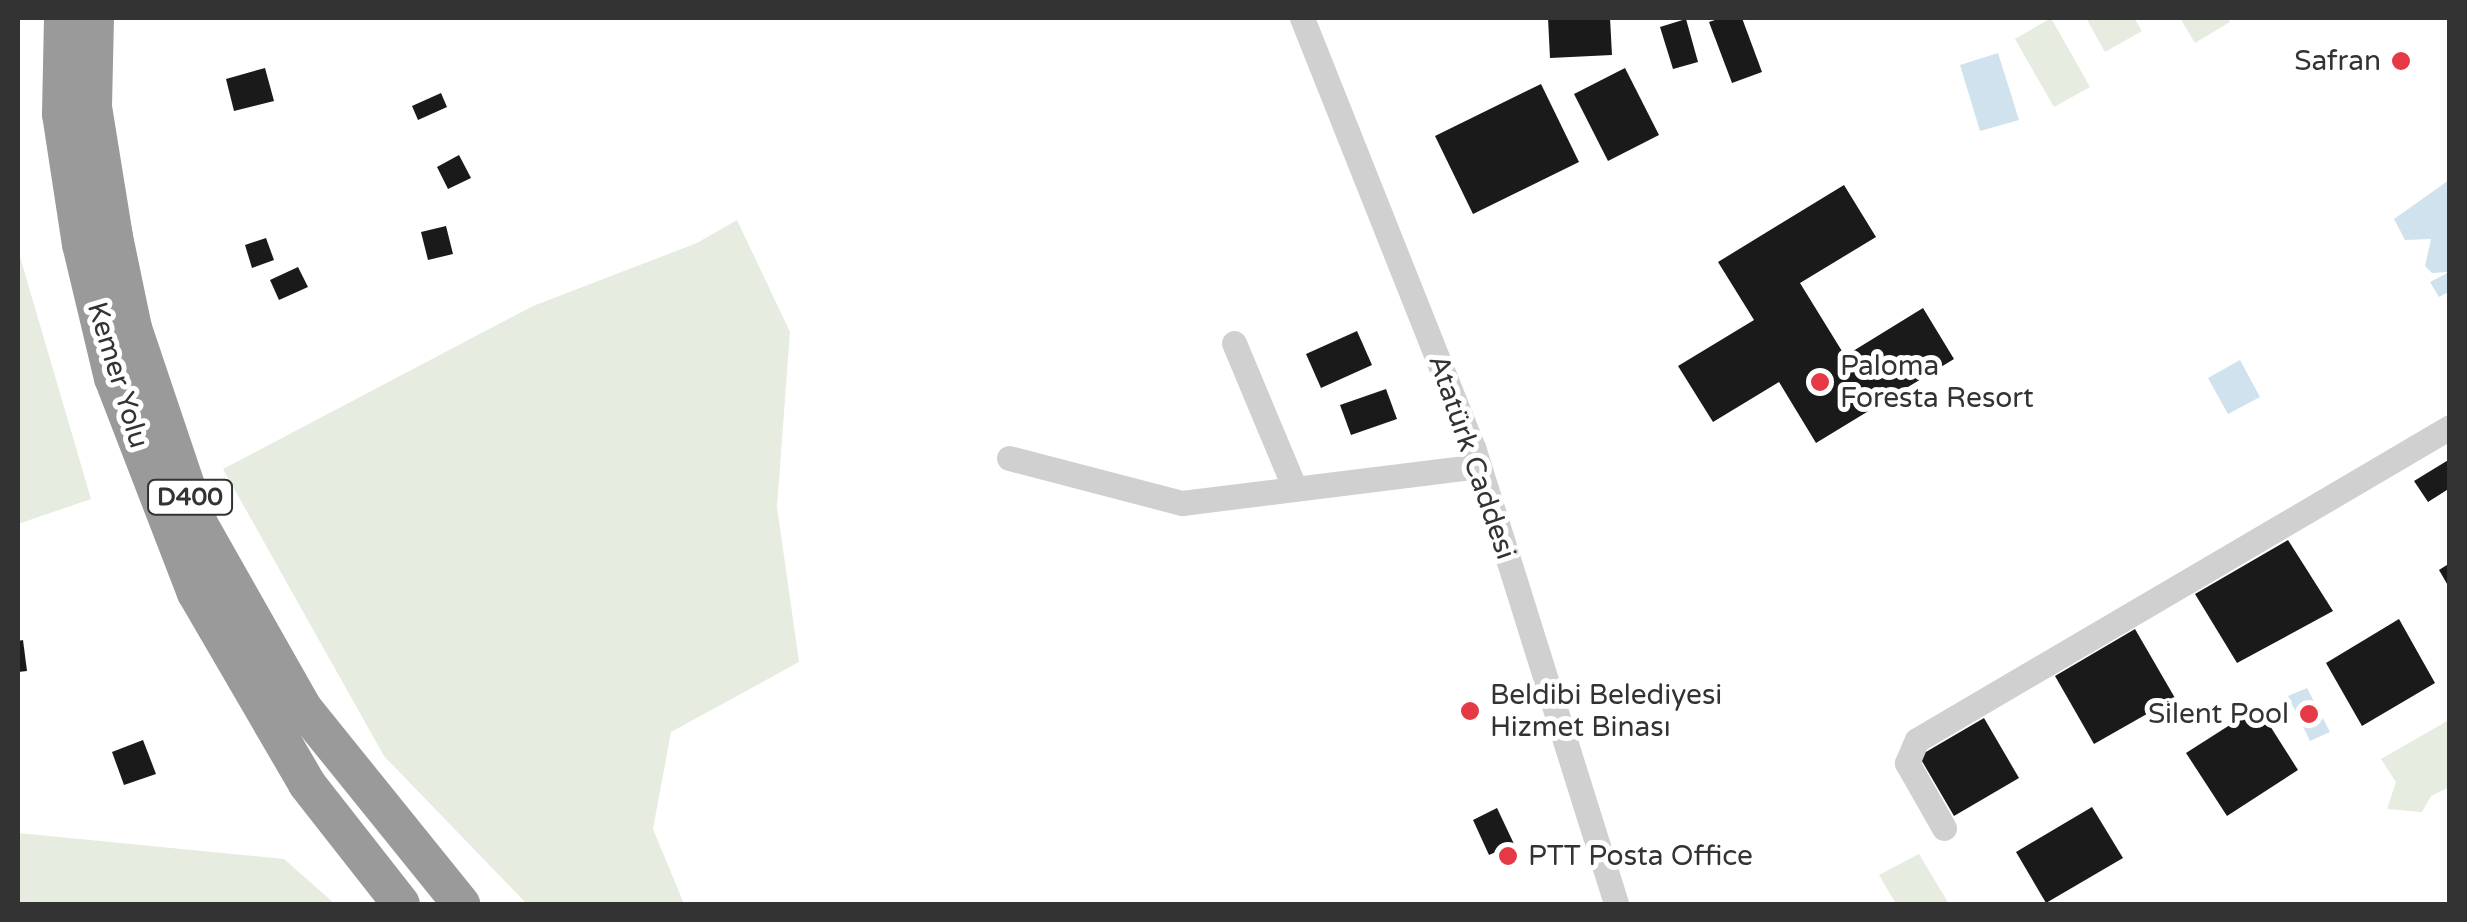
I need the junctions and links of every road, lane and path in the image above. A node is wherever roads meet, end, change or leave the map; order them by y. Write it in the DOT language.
graph roads {
  1 [pos="63,18"];
  2 [pos="95,18"];
  3 [pos="1302,18"];
  4 [pos="1234,343"];
  5 [pos="2450,427"];
  6 [pos="1009,458"];
  7 [pos="1479,466"];
  8 [pos="1295,489"];
  9 [pos="1944,828"];
  10 [pos="401,904"];
  11 [pos="460,904"];
  12 [pos="1616,904"];
  1 -- 10 [label="highway, Kemer Yolu / D400"];
  2 -- 11 [label="highway, D400"];
  3 -- 7 [label="street, Atatürk Caddesi"];
  4 -- 8 [label="street"];
  5 -- 9 [label="street"];
  6 -- 8 [label="street"];
  7 -- 8 [label="street"];
  7 -- 12 [label="street, Atatürk Caddesi"];
}
